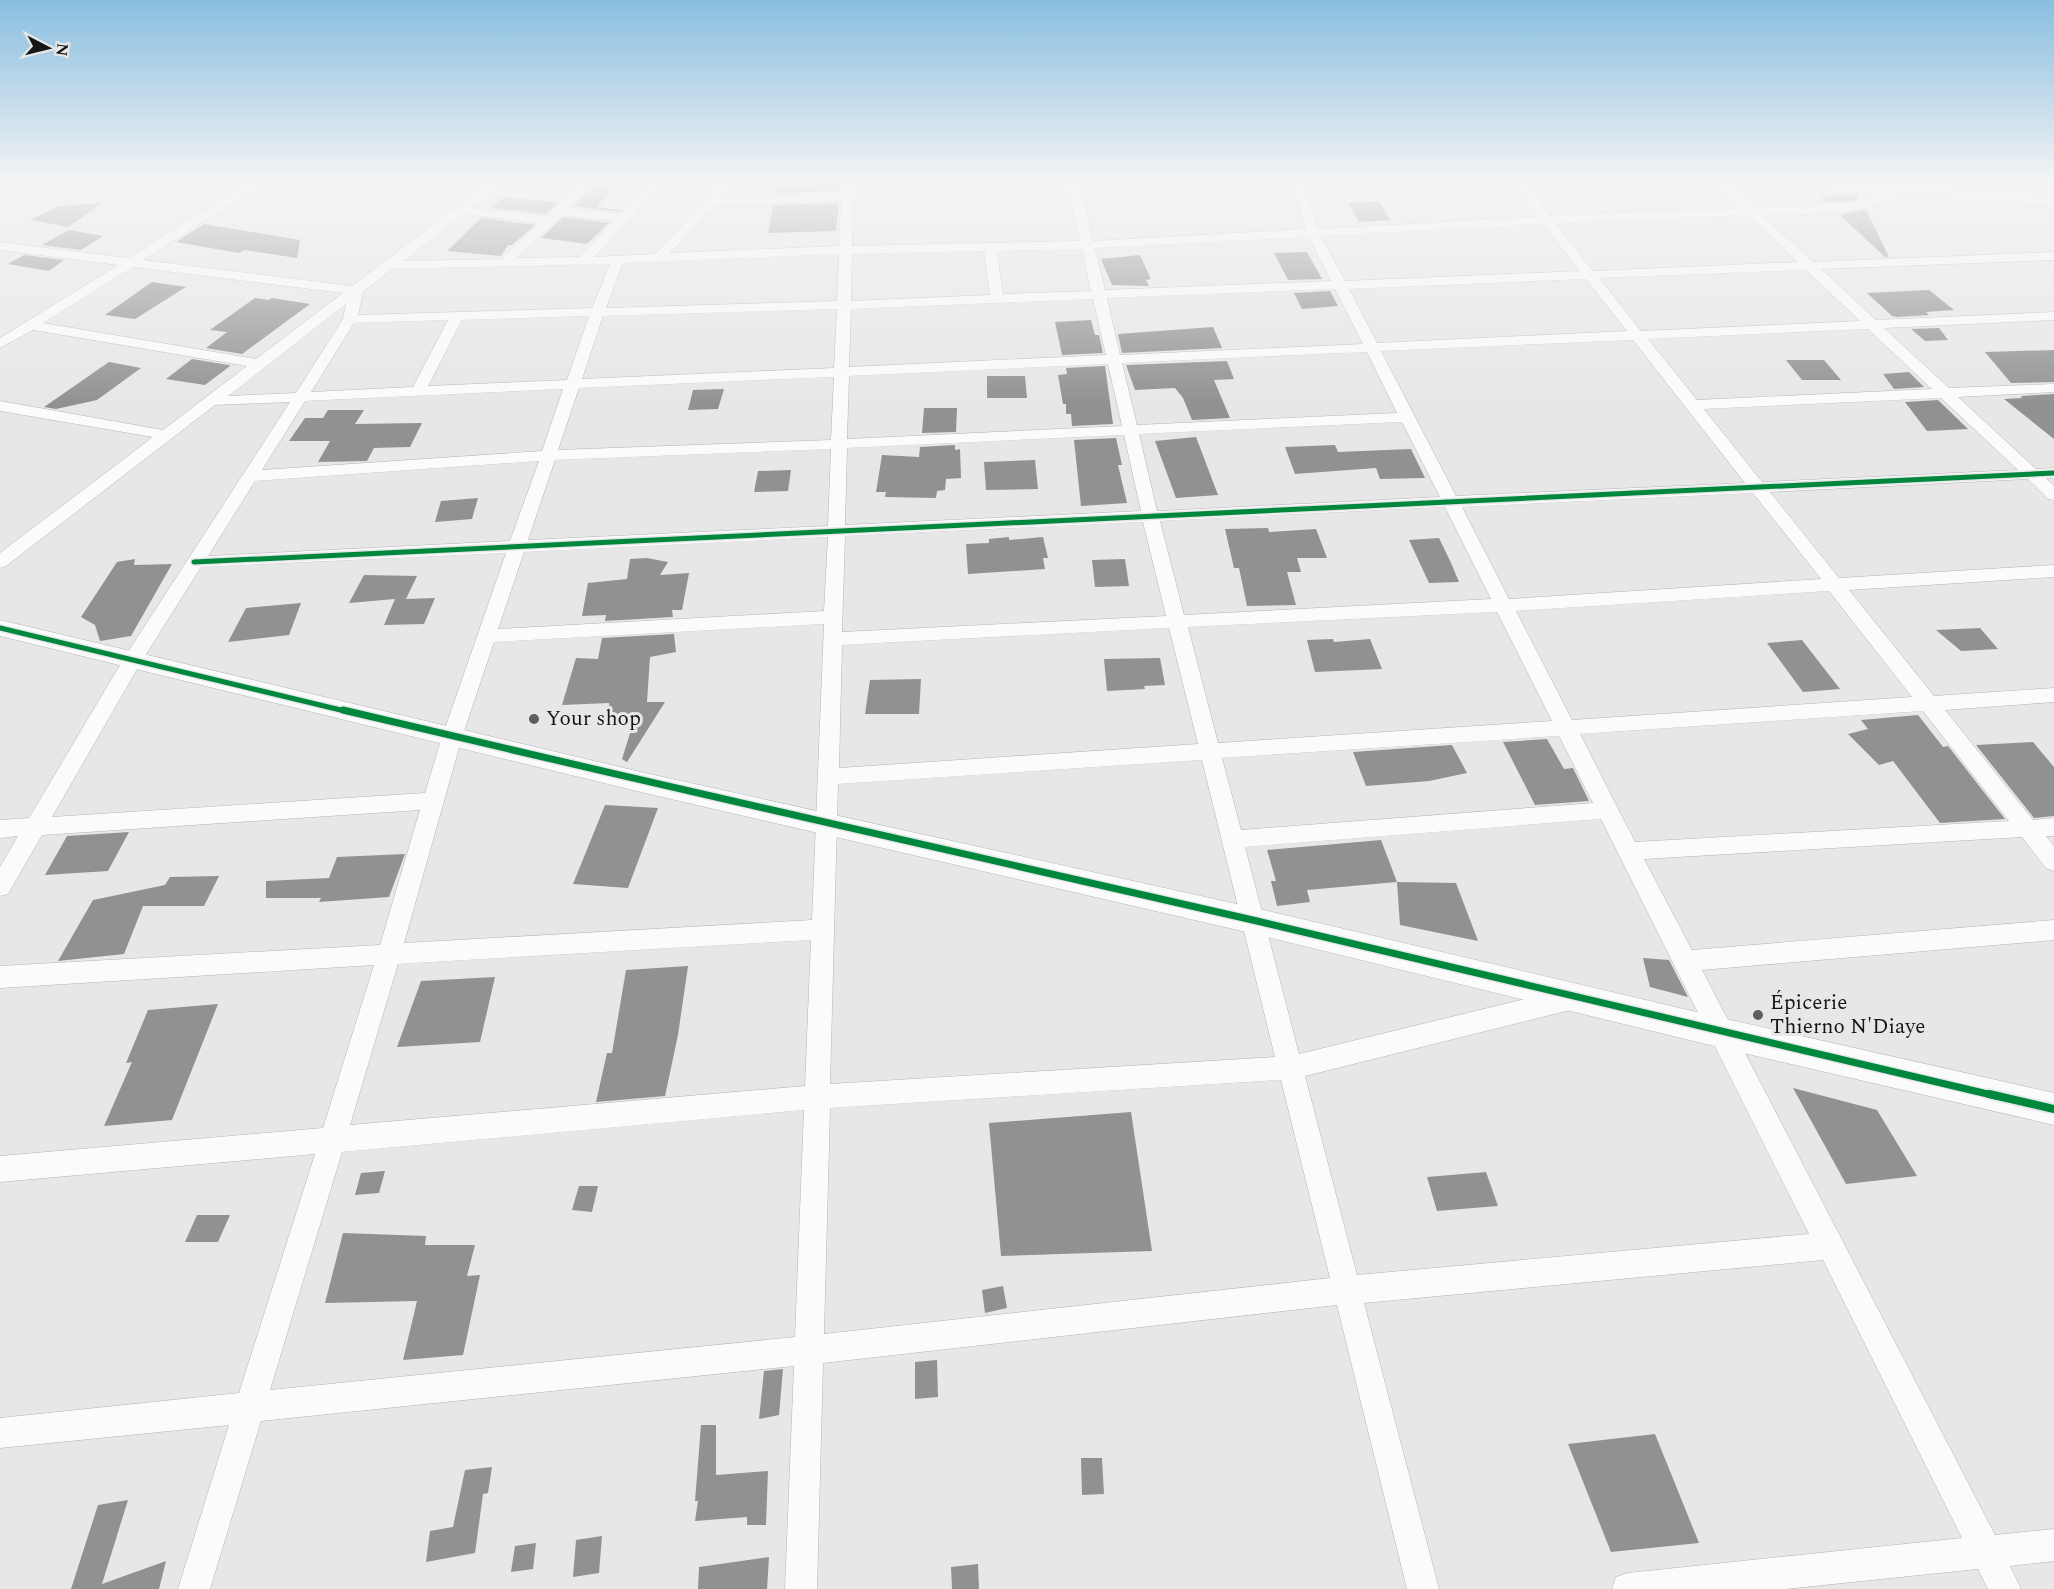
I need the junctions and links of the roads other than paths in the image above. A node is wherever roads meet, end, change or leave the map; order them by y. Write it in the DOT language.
graph roads {
  1 [pos="65,255"];
  2 [pos="141,255"];
  3 [pos="401,255"];
  4 [pos="512,255"];
  5 [pos="589,255"];
  6 [pos="709,255"];
  7 [pos="846,255"];
  8 [pos="991,255"];
  9 [pos="1090,255"];
  10 [pos="1325,255"];
  11 [pos="1575,255"];
  12 [pos="1800,255"];
  13 [pos="2054,256"];
  14 [pos="660,257"];
  15 [pos="618,259"];
  16 [pos="583,261"];
  17 [pos="505,262"];
  18 [pos="127,264"];
  19 [pos="1809,264"];
  20 [pos="388,265"];
  21 [pos="1590,274"];
  22 [pos="1339,284"];
  23 [pos="356,291"];
  24 [pos="1099,294"];
  25 [pos="997,298"];
  26 [pos="844,305"];
  27 [pos="597,313"];
  28 [pos="2054,316"];
  29 [pos="456,318"];
  30 [pos="350,319"];
  31 [pos="1872,324"];
  32 [pos="31,325"];
  33 [pos="1637,335"];
  34 [pos="0,344"];
  35 [pos="1372,348"];
  36 [pos="1114,360"];
  37 [pos="259,364"];
  38 [pos="842,372"];
  39 [pos="573,385"];
  40 [pos="2054,388"];
  41 [pos="418,392"];
  42 [pos="1946,394"];
  43 [pos="301,398"];
  44 [pos="210,401"];
  45 [pos="1692,405"];
  46 [pos="0,406"];
  47 [pos="1408,417"];
  48 [pos="1130,431"];
  49 [pos="166,435"];
  50 [pos="839,444"];
  51 [pos="549,455"];
  52 [pos="2054,473"];
  53 [pos="2032,474"];
  54 [pos="250,476"];
  55 [pos="1757,487"];
  56 [pos="2054,495"];
  57 [pos="1452,502"];
  58 [pos="1150,516"];
  59 [pos="836,531"];
  60 [pos="518,546"];
  61 [pos="0,562"];
  62 [pos="194,562"];
  63 [pos="2054,571"];
  64 [pos="1834,585"];
  65 [pos="1505,605"];
  66 [pos="833,617"];
  67 [pos="1177,620"];
  68 [pos="0,628"];
  69 [pos="487,636"];
  70 [pos="832,639"];
  71 [pos="133,660"];
  72 [pos="2054,695"];
  73 [pos="1928,703"];
  74 [pos="1567,728"];
  75 [pos="452,737"];
  76 [pos="1212,751"];
  77 [pos="827,777"];
  78 [pos="434,801"];
  79 [pos="1609,810"];
  80 [pos="826,825"];
  81 [pos="34,827"];
  82 [pos="2054,827"];
  83 [pos="0,829"];
  84 [pos="2028,829"];
  85 [pos="1234,839"];
  86 [pos="1630,850"];
  87 [pos="2054,862"];
  88 [pos="0,887"];
  89 [pos="1255,921"];
  90 [pos="823,929"];
  91 [pos="2054,930"];
  92 [pos="389,955"];
  93 [pos="1686,961"];
  94 [pos="0,977"];
  95 [pos="1575,998"];
  96 [pos="1722,1033"];
  97 [pos="1292,1068"];
  98 [pos="818,1097"];
  99 [pos="2054,1109"];
  100 [pos="331,1140"];
  101 [pos="0,1169"];
  102 [pos="1829,1246"];
  103 [pos="1347,1290"];
  104 [pos="809,1350"];
  105 [pos="249,1408"];
  106 [pos="0,1432"];
  107 [pos="2054,1545"];
  108 [pos="1986,1552"];
  109 [pos="194,1589"];
  110 [pos="801,1589"];
  111 [pos="1423,1589"];
  112 [pos="1628,1589"];
  113 [pos="2005,1589"];
  1 -- 18 [label="street"];
  2 -- 18 [label="street"];
  3 -- 20 [label="street"];
  4 -- 17 [label="street"];
  5 -- 16 [label="street"];
  6 -- 14 [label="street"];
  7 -- 26 [label="street"];
  8 -- 25 [label="street"];
  9 -- 24 [label="street"];
  10 -- 22 [label="street"];
  11 -- 21 [label="street"];
  12 -- 19 [label="street"];
  13 -- 19 [label="street"];
  14 -- 15 [label="street"];
  15 -- 16 [label="street"];
  15 -- 27 [label="street"];
  16 -- 17 [label="street"];
  17 -- 20 [label="street"];
  18 -- 23 [label="street"];
  18 -- 32 [label="street"];
  19 -- 21 [label="street"];
  19 -- 31 [label="street"];
  20 -- 23 [label="street"];
  21 -- 22 [label="street"];
  21 -- 33 [label="street"];
  22 -- 24 [label="street"];
  22 -- 35 [label="street"];
  23 -- 30 [label="street"];
  23 -- 37 [label="street"];
  24 -- 25 [label="street"];
  24 -- 36 [label="street"];
  25 -- 26 [label="street"];
  26 -- 27 [label="street"];
  26 -- 38 [label="street"];
  27 -- 29 [label="street"];
  27 -- 39 [label="street"];
  28 -- 31 [label="street"];
  29 -- 30 [label="street"];
  29 -- 41 [label="street"];
  30 -- 43 [label="street"];
  31 -- 33 [label="street"];
  31 -- 42 [label="street"];
  32 -- 34 [label="street"];
  32 -- 37 [label="street"];
  33 -- 35 [label="street"];
  33 -- 45 [label="street"];
  35 -- 36 [label="street"];
  35 -- 47 [label="street"];
  36 -- 38 [label="street"];
  36 -- 48 [label="street"];
  37 -- 44 [label="street"];
  38 -- 39 [label="street"];
  38 -- 50 [label="street"];
  39 -- 41 [label="street"];
  39 -- 51 [label="street"];
  40 -- 42 [label="street"];
  41 -- 43 [label="street"];
  42 -- 45 [label="street"];
  42 -- 53 [label="street"];
  43 -- 44 [label="street"];
  43 -- 54 [label="street"];
  44 -- 49 [label="street"];
  45 -- 55 [label="street"];
  46 -- 49 [label="street"];
  47 -- 48 [label="street"];
  47 -- 57 [label="street"];
  48 -- 50 [label="street"];
  48 -- 58 [label="street"];
  49 -- 61 [label="street"];
  50 -- 51 [label="street"];
  50 -- 59 [label="street"];
  51 -- 54 [label="street"];
  51 -- 60 [label="street"];
  52 -- 53 [label="street"];
  53 -- 55 [label="street"];
  53 -- 56 [label="street"];
  54 -- 62 [label="street"];
  55 -- 57 [label="street"];
  55 -- 64 [label="street"];
  57 -- 58 [label="street"];
  57 -- 65 [label="street"];
  58 -- 59 [label="street"];
  58 -- 67 [label="street"];
  59 -- 60 [label="street"];
  59 -- 66 [label="street"];
  60 -- 62 [label="street"];
  60 -- 69 [label="street"];
  62 -- 71 [label="street"];
  63 -- 64 [label="street"];
  64 -- 65 [label="street"];
  64 -- 73 [label="street"];
  65 -- 67 [label="street"];
  65 -- 74 [label="street"];
  66 -- 69 [label="street"];
  66 -- 70 [label="street"];
  67 -- 70 [label="street"];
  67 -- 76 [label="street"];
  68 -- 71 [label="street"];
  69 -- 75 [label="street"];
  70 -- 77 [label="street"];
  71 -- 75 [label="street"];
  71 -- 81 [label="street"];
  72 -- 73 [label="street"];
  73 -- 74 [label="street"];
  73 -- 84 [label="street"];
  74 -- 76 [label="street"];
  74 -- 79 [label="street"];
  75 -- 78 [label="street"];
  75 -- 80 [label="street"];
  76 -- 77 [label="street"];
  76 -- 85 [label="street"];
  77 -- 80 [label="street"];
  78 -- 81 [label="street"];
  78 -- 92 [label="street"];
  79 -- 85 [label="street"];
  79 -- 86 [label="street"];
  80 -- 89 [label="street"];
  80 -- 90 [label="street"];
  81 -- 83 [label="street"];
  81 -- 88 [label="street"];
  82 -- 84 [label="street"];
  84 -- 86 [label="street"];
  84 -- 87 [label="street"];
  85 -- 89 [label="street"];
  86 -- 93 [label="street"];
  89 -- 95 [label="street"];
  89 -- 97 [label="street"];
  90 -- 92 [label="street"];
  90 -- 98 [label="street"];
  91 -- 93 [label="street"];
  92 -- 94 [label="street"];
  92 -- 100 [label="street"];
  93 -- 96 [label="street"];
  95 -- 96 [label="street"];
  95 -- 97 [label="street"];
  96 -- 99 [label="street"];
  96 -- 102 [label="street"];
  97 -- 98 [label="street"];
  97 -- 103 [label="street"];
  98 -- 100 [label="street"];
  98 -- 104 [label="street"];
  100 -- 101 [label="street"];
  100 -- 105 [label="street"];
  102 -- 103 [label="street"];
  102 -- 108 [label="street"];
  103 -- 104 [label="street"];
  103 -- 111 [label="street"];
  104 -- 105 [label="street"];
  104 -- 110 [label="street"];
  105 -- 106 [label="street"];
  105 -- 109 [label="street"];
  107 -- 108 [label="street"];
  108 -- 112 [label="street"];
  108 -- 113 [label="street"];
}
